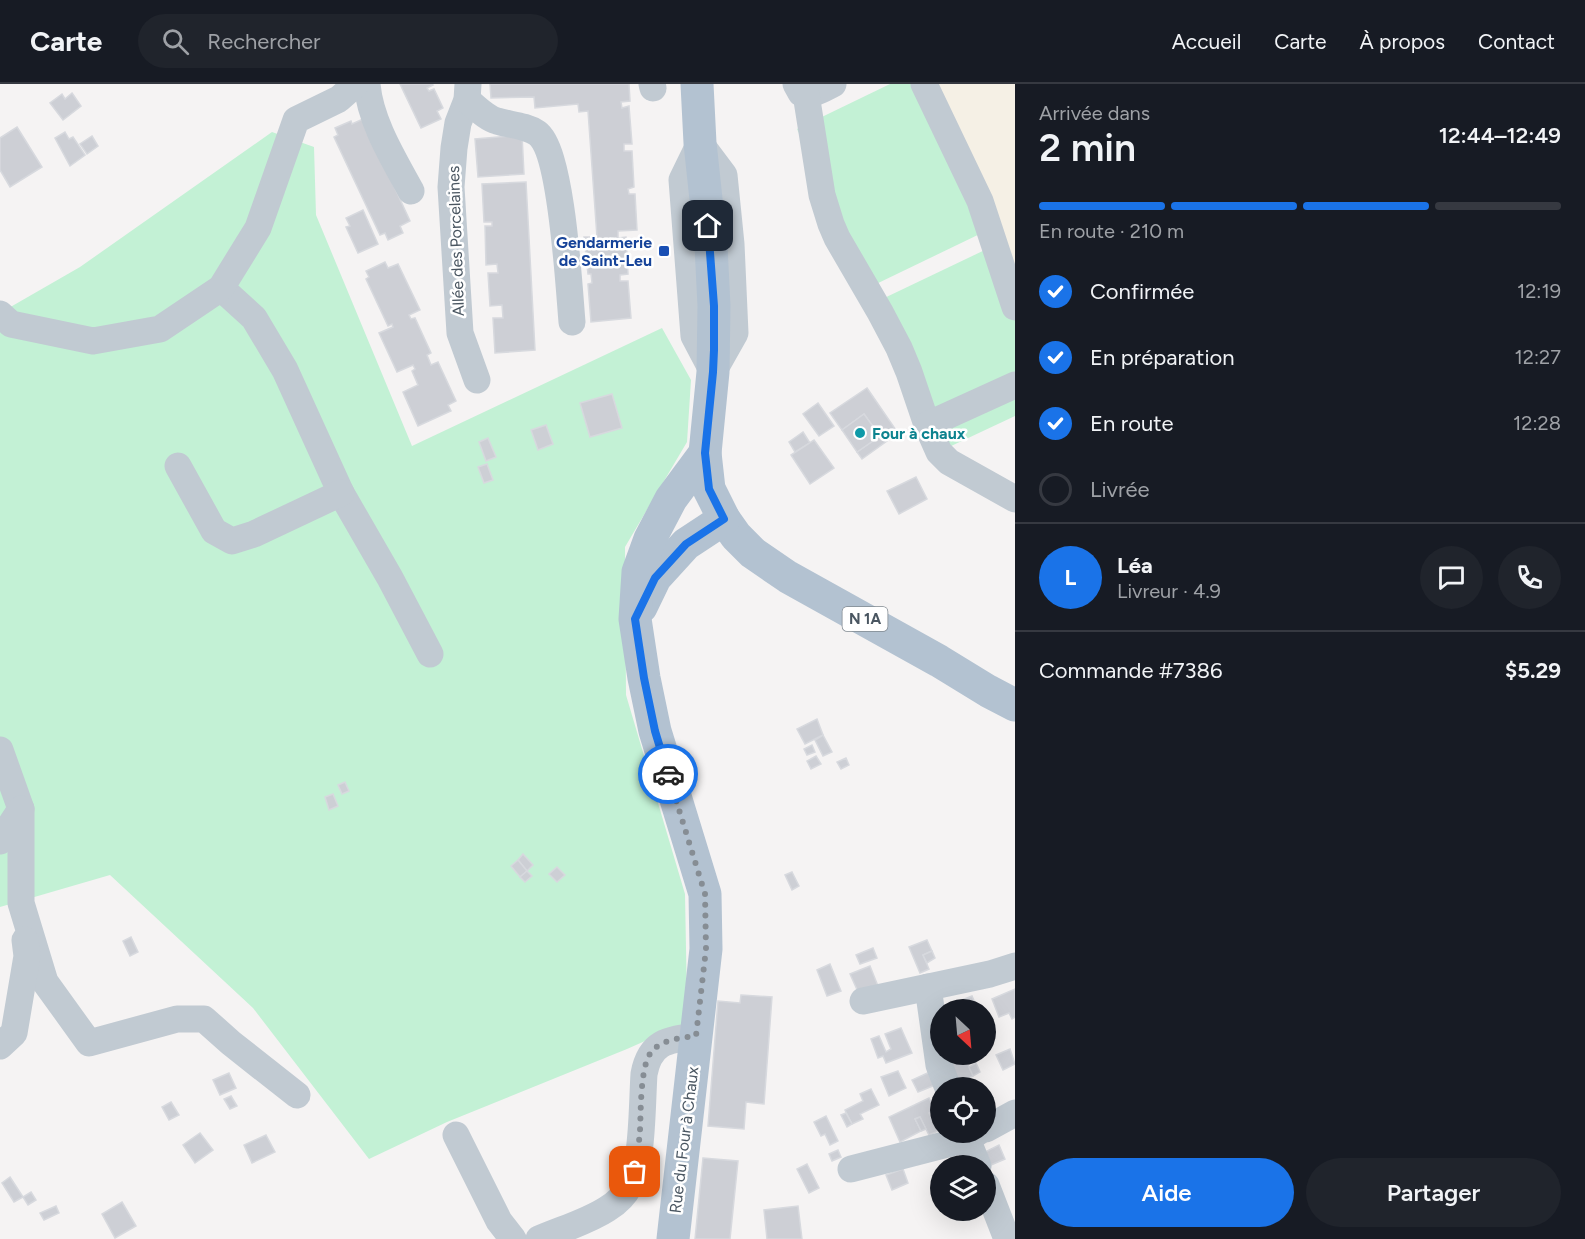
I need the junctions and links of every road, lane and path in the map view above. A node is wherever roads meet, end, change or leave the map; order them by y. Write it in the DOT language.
graph roads {
  1 [pos="356,84"];
  2 [pos="367,84"];
  3 [pos="697,84"];
  4 [pos="833,84"];
  5 [pos="924,84"];
  6 [pos="801,89"];
  7 [pos="467,92"];
  8 [pos="411,191"];
  9 [pos="220,288"];
  10 [pos="1015,307"];
  11 [pos="0,314"];
  12 [pos="572,322"];
  13 [pos="477,380"];
  14 [pos="1015,385"];
  15 [pos="927,425"];
  16 [pos="705,453"];
  17 [pos="178,466"];
  18 [pos="341,493"];
  19 [pos="1015,499"];
  20 [pos="724,519"];
  21 [pos="635,619"];
  22 [pos="430,654"];
  23 [pos="1015,705"];
  24 [pos="0,750"];
  25 [pos="21,809"];
  26 [pos="0,841"];
  27 [pos="21,903"];
  28 [pos="1015,966"];
  29 [pos="928,987"];
  30 [pos="863,1001"];
  31 [pos="696,1036"];
  32 [pos="0,1046"];
  33 [pos="944,1077"];
  34 [pos="297,1095"];
  35 [pos="1015,1113"];
  36 [pos="996,1122"];
  37 [pos="456,1135"];
  38 [pos="940,1143"];
  39 [pos="851,1169"];
  40 [pos="996,1211"];
  41 [pos="513,1239"];
  42 [pos="539,1239"];
  43 [pos="673,1239"];
  44 [pos="1007,1239"];
  1 -- 9 [label="street"];
  2 -- 8 [label="street"];
  3 -- 16 [label="main road, N 1A"];
  4 -- 6 [label="street"];
  5 -- 10 [label="street"];
  6 -- 15 [label="street"];
  7 -- 12 [label="street, Allée des Porcelaines"];
  7 -- 13 [label="street, Allée des Porcelaines"];
  9 -- 11 [label="street"];
  9 -- 18 [label="street"];
  14 -- 15 [label="street"];
  15 -- 19 [label="street"];
  16 -- 20 [label="main road, N 1A"];
  16 -- 21 [label="main road, Rue du Four à Chaux"];
  17 -- 18 [label="street"];
  18 -- 22 [label="street"];
  20 -- 21 [label="main road"];
  20 -- 23 [label="main road, N 1A"];
  21 -- 31 [label="main road, Rue du Four à Chaux"];
  24 -- 25 [label="street"];
  25 -- 26 [label="street"];
  25 -- 27 [label="street"];
  27 -- 32 [label="street"];
  27 -- 34 [label="street"];
  28 -- 29 [label="street"];
  29 -- 30 [label="street"];
  29 -- 33 [label="street"];
  31 -- 42 [label="street"];
  31 -- 43 [label="main road, Rue du Four à Chaux"];
  35 -- 36 [label="street"];
  37 -- 41 [label="street"];
  38 -- 39 [label="street"];
  40 -- 44 [label="street"];
}
